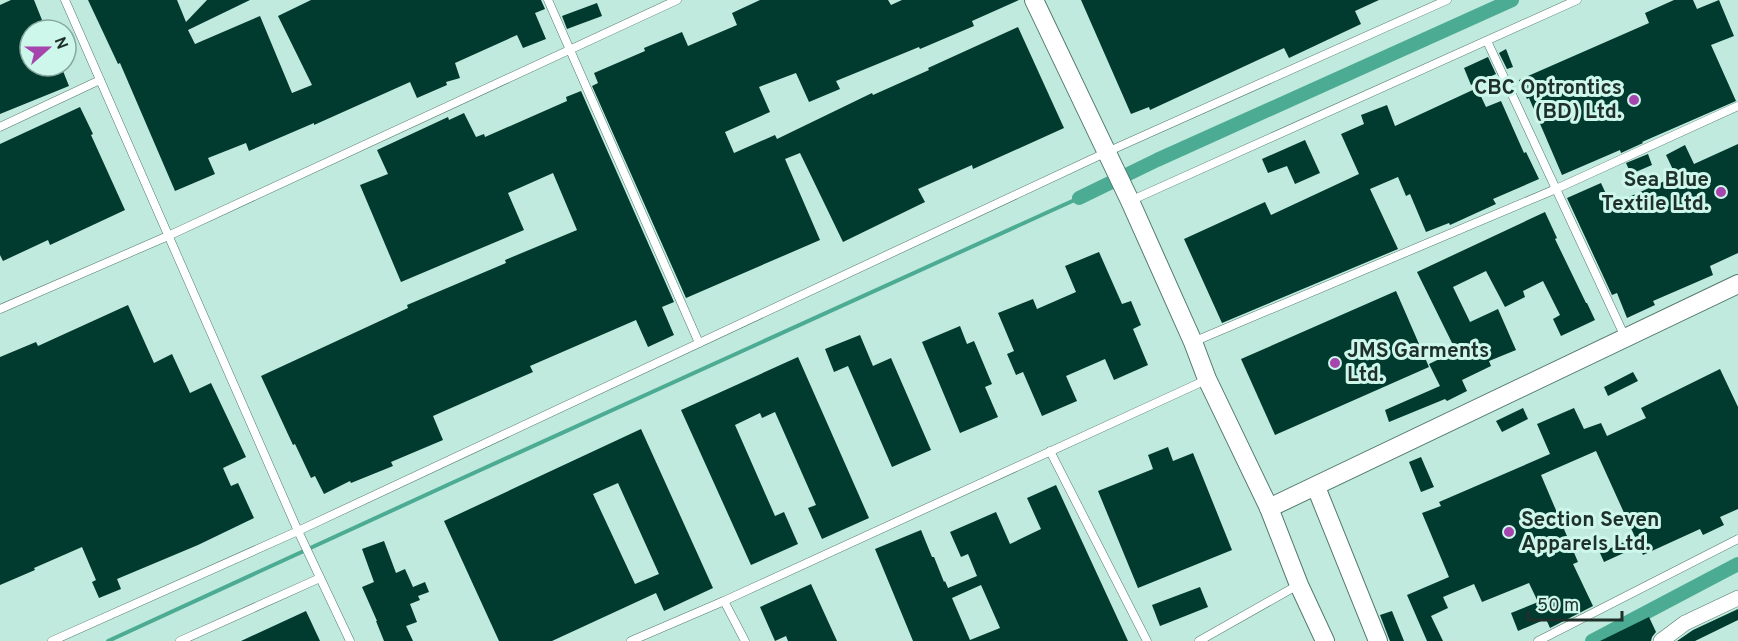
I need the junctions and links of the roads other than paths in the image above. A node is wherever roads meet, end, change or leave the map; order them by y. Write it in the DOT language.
graph roads {
  1 [pos="65,0"];
  2 [pos="548,0"];
  3 [pos="676,0"];
  4 [pos="1034,0"];
  5 [pos="1447,0"];
  6 [pos="1577,0"];
  7 [pos="1487,41"];
  8 [pos="569,49"];
  9 [pos="100,80"];
  10 [pos="1738,106"];
  11 [pos="0,127"];
  12 [pos="1110,157"];
  13 [pos="1556,189"];
  14 [pos="1130,201"];
  15 [pos="168,236"];
  16 [pos="1738,284"];
  17 [pos="0,309"];
  18 [pos="1625,338"];
  19 [pos="1193,342"];
  20 [pos="699,343"];
  21 [pos="1207,380"];
  22 [pos="1050,451"];
  23 [pos="1316,487"];
  24 [pos="1269,508"];
  25 [pos="298,531"];
  26 [pos="1738,539"];
  27 [pos="320,578"];
  28 [pos="1299,585"];
  29 [pos="1738,598"];
  30 [pos="724,601"];
  31 [pos="52,641"];
  32 [pos="180,641"];
  33 [pos="350,641"];
  34 [pos="631,641"];
  35 [pos="745,641"];
  36 [pos="1148,641"];
  37 [pos="1199,641"];
  38 [pos="1325,641"];
  39 [pos="1378,641"];
  40 [pos="1538,641"];
  41 [pos="1661,641"];
  1 -- 9 [label="lane"];
  2 -- 8 [label="lane"];
  3 -- 8 [label="lane"];
  4 -- 12 [label="street"];
  5 -- 12 [label="lane"];
  6 -- 7 [label="lane"];
  7 -- 13 [label="lane"];
  7 -- 14 [label="lane"];
  8 -- 15 [label="lane"];
  8 -- 20 [label="lane"];
  9 -- 11 [label="lane"];
  9 -- 15 [label="lane"];
  10 -- 13 [label="lane"];
  12 -- 14 [label="street"];
  12 -- 20 [label="lane"];
  13 -- 18 [label="lane"];
  13 -- 19 [label="lane"];
  14 -- 19 [label="street"];
  15 -- 17 [label="lane"];
  15 -- 25 [label="lane"];
  16 -- 18 [label="street"];
  18 -- 23 [label="street"];
  19 -- 21 [label="street"];
  20 -- 25 [label="lane"];
  21 -- 22 [label="lane"];
  21 -- 24 [label="street"];
  22 -- 30 [label="lane"];
  22 -- 36 [label="lane"];
  23 -- 24 [label="street"];
  23 -- 39 [label="street"];
  24 -- 28 [label="street"];
  25 -- 27 [label="lane"];
  25 -- 31 [label="lane"];
  26 -- 40 [label="lane"];
  27 -- 32 [label="lane"];
  27 -- 33 [label="lane"];
  28 -- 37 [label="lane"];
  28 -- 38 [label="street"];
  29 -- 41 [label="street"];
  30 -- 34 [label="lane"];
  30 -- 35 [label="lane"];
}
